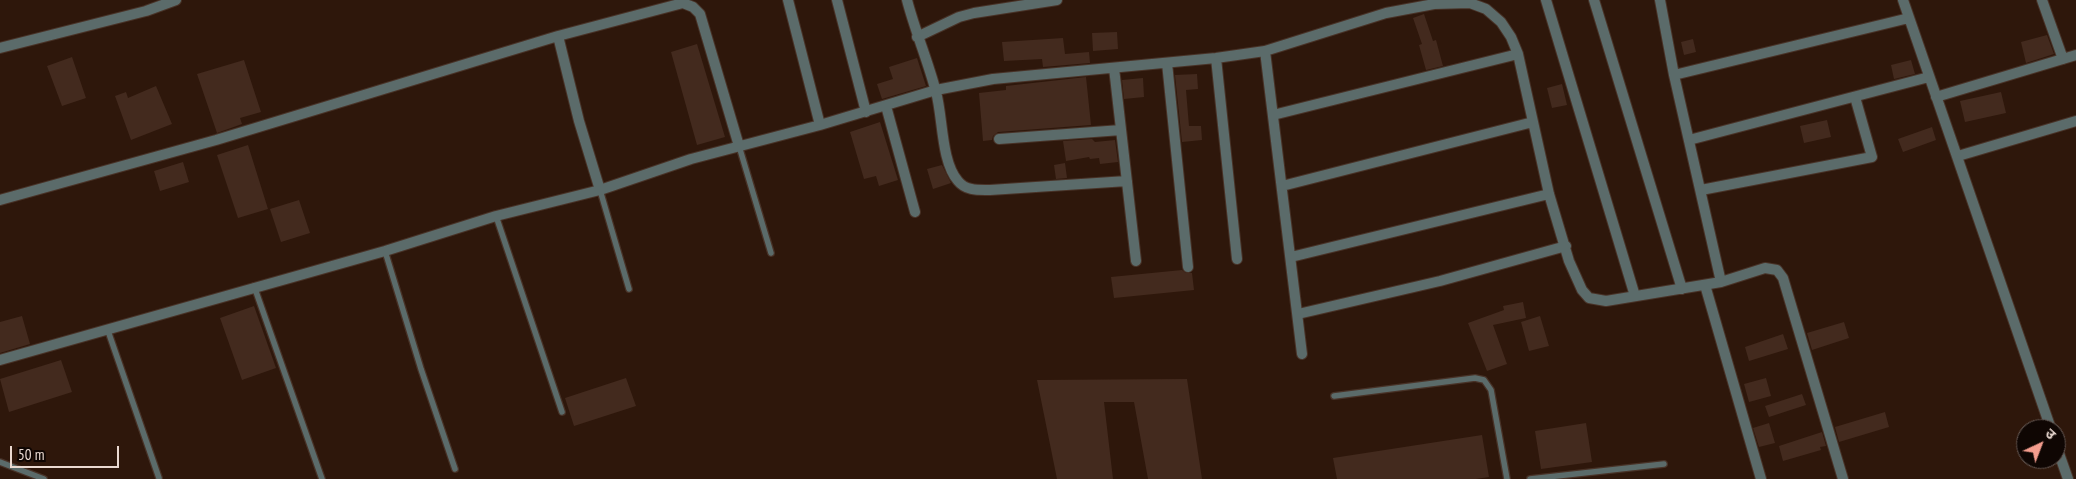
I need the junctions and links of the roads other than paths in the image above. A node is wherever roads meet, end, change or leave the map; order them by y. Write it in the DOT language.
graph roads {
  1 [pos="176,0"];
  2 [pos="788,0"];
  3 [pos="837,0"];
  4 [pos="907,0"];
  5 [pos="1057,0"];
  6 [pos="1546,0"];
  7 [pos="1594,0"];
  8 [pos="1660,0"];
  9 [pos="1903,0"];
  10 [pos="2042,0"];
  11 [pos="1020,2"];
  12 [pos="1487,4"];
  13 [pos="1909,18"];
  14 [pos="558,36"];
  15 [pos="917,37"];
  16 [pos="0,48"];
  17 [pos="1265,51"];
  18 [pos="1518,54"];
  19 [pos="2076,55"];
  20 [pos="1216,58"];
  21 [pos="2063,59"];
  22 [pos="1167,63"];
  23 [pos="1114,68"];
  24 [pos="1674,75"];
  25 [pos="1929,77"];
  26 [pos="936,90"];
  27 [pos="1855,97"];
  28 [pos="1936,97"];
  29 [pos="886,106"];
  30 [pos="866,112"];
  31 [pos="1273,115"];
  32 [pos="2076,121"];
  33 [pos="1533,122"];
  34 [pos="820,126"];
  35 [pos="1121,130"];
  36 [pos="1000,139"];
  37 [pos="1689,140"];
  38 [pos="738,146"];
  39 [pos="1958,156"];
  40 [pos="1127,181"];
  41 [pos="1282,186"];
  42 [pos="600,190"];
  43 [pos="1700,190"];
  44 [pos="1549,194"];
  45 [pos="0,200"];
  46 [pos="915,212"];
  47 [pos="496,216"];
  48 [pos="1566,246"];
  49 [pos="385,251"];
  50 [pos="771,253"];
  51 [pos="1291,257"];
  52 [pos="1237,259"];
  53 [pos="1136,261"];
  54 [pos="1188,267"];
  55 [pos="1722,282"];
  56 [pos="1705,285"];
  57 [pos="254,286"];
  58 [pos="1682,289"];
  59 [pos="629,290"];
  60 [pos="1635,296"];
  61 [pos="1298,314"];
  62 [pos="107,328"];
  63 [pos="1302,354"];
  64 [pos="0,360"];
  65 [pos="1334,396"];
  66 [pos="562,412"];
  67 [pos="2048,419"];
  68 [pos="0,462"];
  69 [pos="1664,464"];
  70 [pos="455,469"];
  71 [pos="159,478"];
  72 [pos="44,479"];
  73 [pos="322,479"];
  74 [pos="1507,479"];
  75 [pos="1530,479"];
  76 [pos="1761,479"];
  77 [pos="1843,479"];
  1 -- 16 [label="street"];
  2 -- 34 [label="street"];
  3 -- 30 [label="street"];
  4 -- 15 [label="street"];
  5 -- 11 [label="street"];
  6 -- 60 [label="street"];
  7 -- 58 [label="street"];
  8 -- 24 [label="street"];
  9 -- 13 [label="street"];
  10 -- 21 [label="street"];
  11 -- 15 [label="street"];
  12 -- 17 [label="street"];
  12 -- 18 [label="street"];
  13 -- 24 [label="street"];
  13 -- 25 [label="street"];
  14 -- 38 [label="street"];
  14 -- 42 [label="street"];
  14 -- 45 [label="street"];
  15 -- 26 [label="street"];
  17 -- 20 [label="street"];
  17 -- 31 [label="street"];
  18 -- 31 [label="street"];
  18 -- 33 [label="street"];
  19 -- 21 [label="street"];
  20 -- 22 [label="street"];
  20 -- 52 [label="street"];
  21 -- 28 [label="street"];
  22 -- 23 [label="street"];
  22 -- 54 [label="street"];
  23 -- 26 [label="street"];
  23 -- 35 [label="street"];
  24 -- 37 [label="street"];
  25 -- 27 [label="street"];
  25 -- 28 [label="street"];
  26 -- 29 [label="street"];
  26 -- 40 [label="street"];
  27 -- 37 [label="street"];
  27 -- 43 [label="street"];
  28 -- 39 [label="street"];
  29 -- 30 [label="street"];
  29 -- 46 [label="street"];
  30 -- 34 [label="street"];
  31 -- 41 [label="street"];
  32 -- 39 [label="street"];
  33 -- 41 [label="street"];
  33 -- 44 [label="street"];
  34 -- 38 [label="street"];
  35 -- 36 [label="street"];
  35 -- 40 [label="street"];
  37 -- 43 [label="street"];
  38 -- 42 [label="street"];
  38 -- 50 [label="lane"];
  39 -- 67 [label="street"];
  40 -- 53 [label="street"];
  41 -- 51 [label="street"];
  42 -- 47 [label="street"];
  42 -- 59 [label="lane"];
  43 -- 55 [label="street"];
  44 -- 48 [label="street"];
  44 -- 51 [label="street"];
  47 -- 49 [label="street"];
  47 -- 66 [label="lane"];
  48 -- 60 [label="street"];
  48 -- 61 [label="street"];
  49 -- 57 [label="street"];
  49 -- 70 [label="lane"];
  51 -- 61 [label="street"];
  55 -- 56 [label="street"];
  55 -- 77 [label="street"];
  56 -- 58 [label="street"];
  56 -- 76 [label="street"];
  57 -- 62 [label="street"];
  57 -- 73 [label="lane"];
  58 -- 60 [label="street"];
  61 -- 63 [label="street"];
  62 -- 64 [label="street"];
  62 -- 71 [label="lane"];
  65 -- 74 [label="lane"];
  68 -- 72 [label="lane"];
  69 -- 75 [label="lane"];
}
